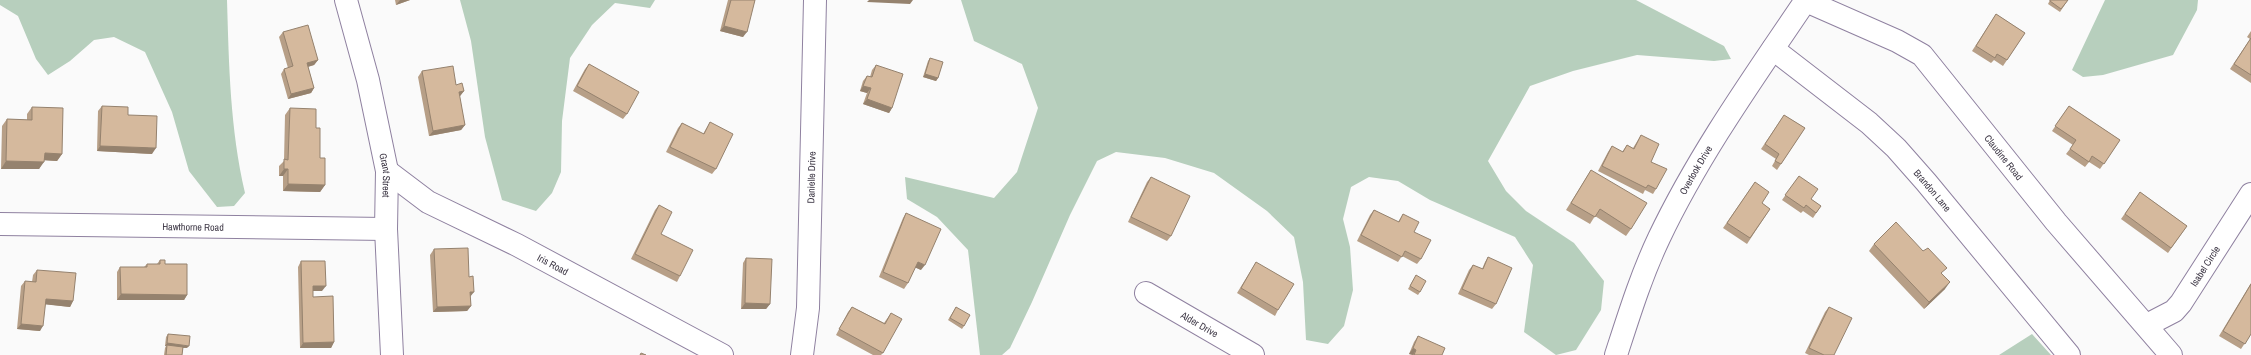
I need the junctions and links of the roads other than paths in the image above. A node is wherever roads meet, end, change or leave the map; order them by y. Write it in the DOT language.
graph roads {
  1 [pos="346,0"];
  2 [pos="815,0"];
  3 [pos="1806,0"];
  4 [pos="1773,49"];
  5 [pos="387,171"];
  6 [pos="2251,194"];
  7 [pos="0,224"];
  8 [pos="386,229"];
  9 [pos="1146,293"];
  10 [pos="2147,325"];
  11 [pos="392,355"];
  12 [pos="722,355"];
  13 [pos="802,355"];
  14 [pos="1253,355"];
  15 [pos="1616,355"];
  16 [pos="2069,355"];
  17 [pos="2171,355"];
  1 -- 5 [label="street, Grant Street"];
  2 -- 13 [label="street, Danielle Drive"];
  3 -- 4 [label="street, Overlook Drive"];
  3 -- 10 [label="street, Claudine Road"];
  4 -- 15 [label="street, Overlook Drive"];
  4 -- 16 [label="street, Brandon Lane"];
  5 -- 8 [label="street, Grant Street"];
  5 -- 12 [label="street, Iris Road"];
  6 -- 10 [label="street, Isabel Circle"];
  7 -- 8 [label="street, Hawthorne Road"];
  8 -- 11 [label="street, Grant Street"];
  9 -- 14 [label="street, Alder Drive"];
  10 -- 17 [label="street, Claudine Road"];
}
